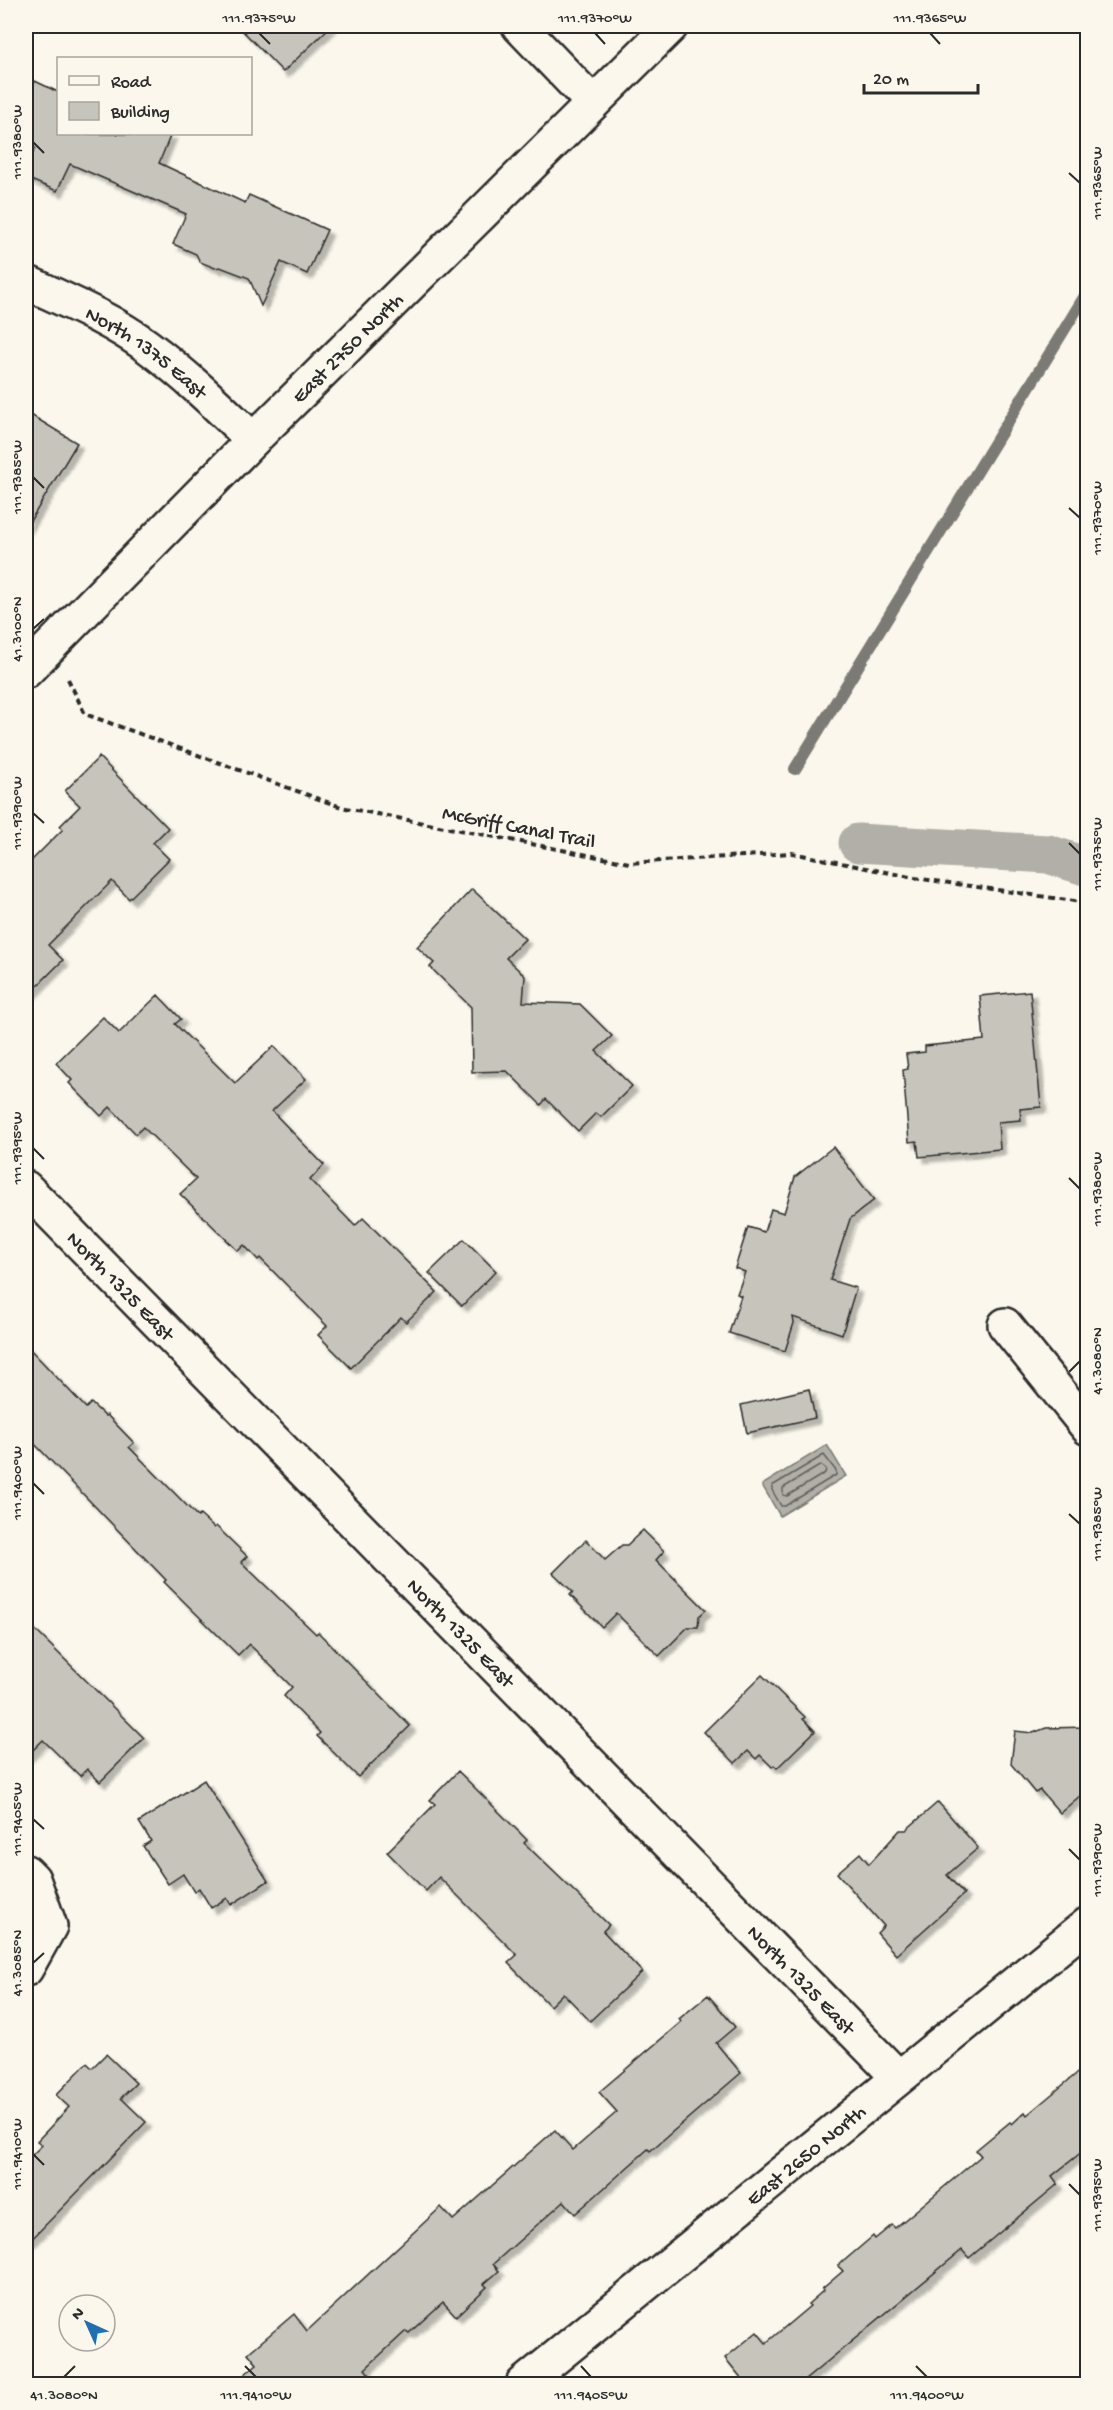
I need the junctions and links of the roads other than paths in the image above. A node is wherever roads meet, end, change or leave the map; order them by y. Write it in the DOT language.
graph roads {
  1 [pos="519,26"];
  2 [pos="671,26"];
  3 [pos="592,104"];
  4 [pos="26,282"];
  5 [pos="253,440"];
  6 [pos="26,671"];
  7 [pos="26,1188"];
  8 [pos="1005,1325"];
  9 [pos="1088,1428"];
  10 [pos="26,1872"];
  11 [pos="1088,1924"];
  12 [pos="26,1969"];
  13 [pos="898,2077"];
  14 [pos="523,2385"];
  1 -- 3 [label="street"];
  2 -- 3 [label="street, East 2750 North"];
  3 -- 5 [label="street, East 2750 North"];
  4 -- 5 [label="street, North 1375 East"];
  5 -- 6 [label="street, East 2750 North"];
  7 -- 13 [label="street, North 1325 East"];
  8 -- 9 [label="street"];
  10 -- 12 [label="street"];
  11 -- 13 [label="street, East 2650 North"];
  13 -- 14 [label="street, East 2650 North"];
}
